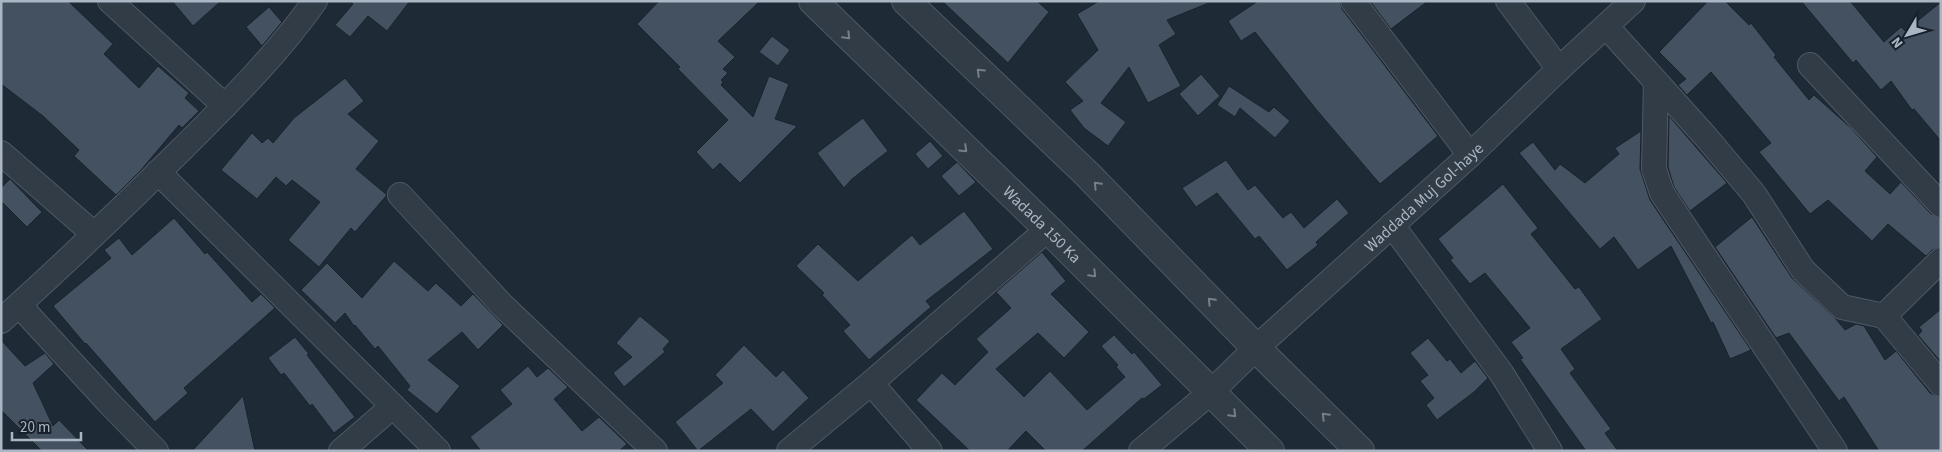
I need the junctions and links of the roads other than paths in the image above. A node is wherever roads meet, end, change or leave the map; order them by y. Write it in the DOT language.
graph roads {
  1 [pos="110,1"];
  2 [pos="315,1"];
  3 [pos="813,1"];
  4 [pos="906,1"];
  5 [pos="1353,1"];
  6 [pos="1508,1"];
  7 [pos="1633,1"];
  8 [pos="1606,26"];
  9 [pos="1810,65"];
  10 [pos="1559,69"];
  11 [pos="1656,82"];
  12 [pos="224,106"];
  13 [pos="1,152"];
  14 [pos="1470,155"];
  15 [pos="158,172"];
  16 [pos="400,195"];
  17 [pos="1941,205"];
  18 [pos="1392,225"];
  19 [pos="1048,229"];
  20 [pos="94,234"];
  21 [pos="1941,260"];
  22 [pos="18,305"];
  23 [pos="1884,316"];
  24 [pos="1,321"];
  25 [pos="1256,348"];
  26 [pos="872,383"];
  27 [pos="1941,384"];
  28 [pos="1211,392"];
  29 [pos="393,406"];
  30 [pos="156,451"];
  31 [pos="341,451"];
  32 [pos="438,451"];
  33 [pos="655,451"];
  34 [pos="789,451"];
  35 [pos="930,451"];
  36 [pos="1141,451"];
  37 [pos="1270,451"];
  38 [pos="1360,451"];
  39 [pos="1550,451"];
  40 [pos="1835,451"];
  1 -- 12 [label="street"];
  2 -- 12 [label="street"];
  3 -- 19 [label="street, Wadada 150 Ka, one-way"];
  25 -- 4 [label="street, one-way"];
  5 -- 14 [label="street"];
  6 -- 10 [label="street"];
  7 -- 8 [label="street, Waddada Muj Gol-haye"];
  8 -- 10 [label="street, Waddada Muj Gol-haye"];
  8 -- 11 [label="street"];
  9 -- 17 [label="street"];
  10 -- 14 [label="street, Waddada Muj Gol-haye"];
  11 -- 23 [label="street"];
  11 -- 40 [label="street"];
  12 -- 15 [label="street"];
  13 -- 20 [label="street"];
  14 -- 18 [label="street, Waddada Muj Gol-haye"];
  15 -- 20 [label="street"];
  15 -- 29 [label="street"];
  16 -- 33 [label="street"];
  18 -- 25 [label="street, Waddada Muj Gol-haye"];
  18 -- 39 [label="street"];
  19 -- 26 [label="street"];
  19 -- 28 [label="street, Wadada 150 Ka, one-way"];
  20 -- 22 [label="street"];
  21 -- 23 [label="street"];
  22 -- 24 [label="street"];
  22 -- 30 [label="street"];
  23 -- 27 [label="street"];
  25 -- 28 [label="street, Waddada Muj Gol-haye"];
  38 -- 25 [label="street, one-way"];
  26 -- 34 [label="street"];
  26 -- 35 [label="street"];
  28 -- 36 [label="street, Waddada Muj Gol-haye"];
  28 -- 37 [label="street, Wadada 150 Ka, one-way"];
  29 -- 31 [label="street"];
  29 -- 32 [label="street"];
}
